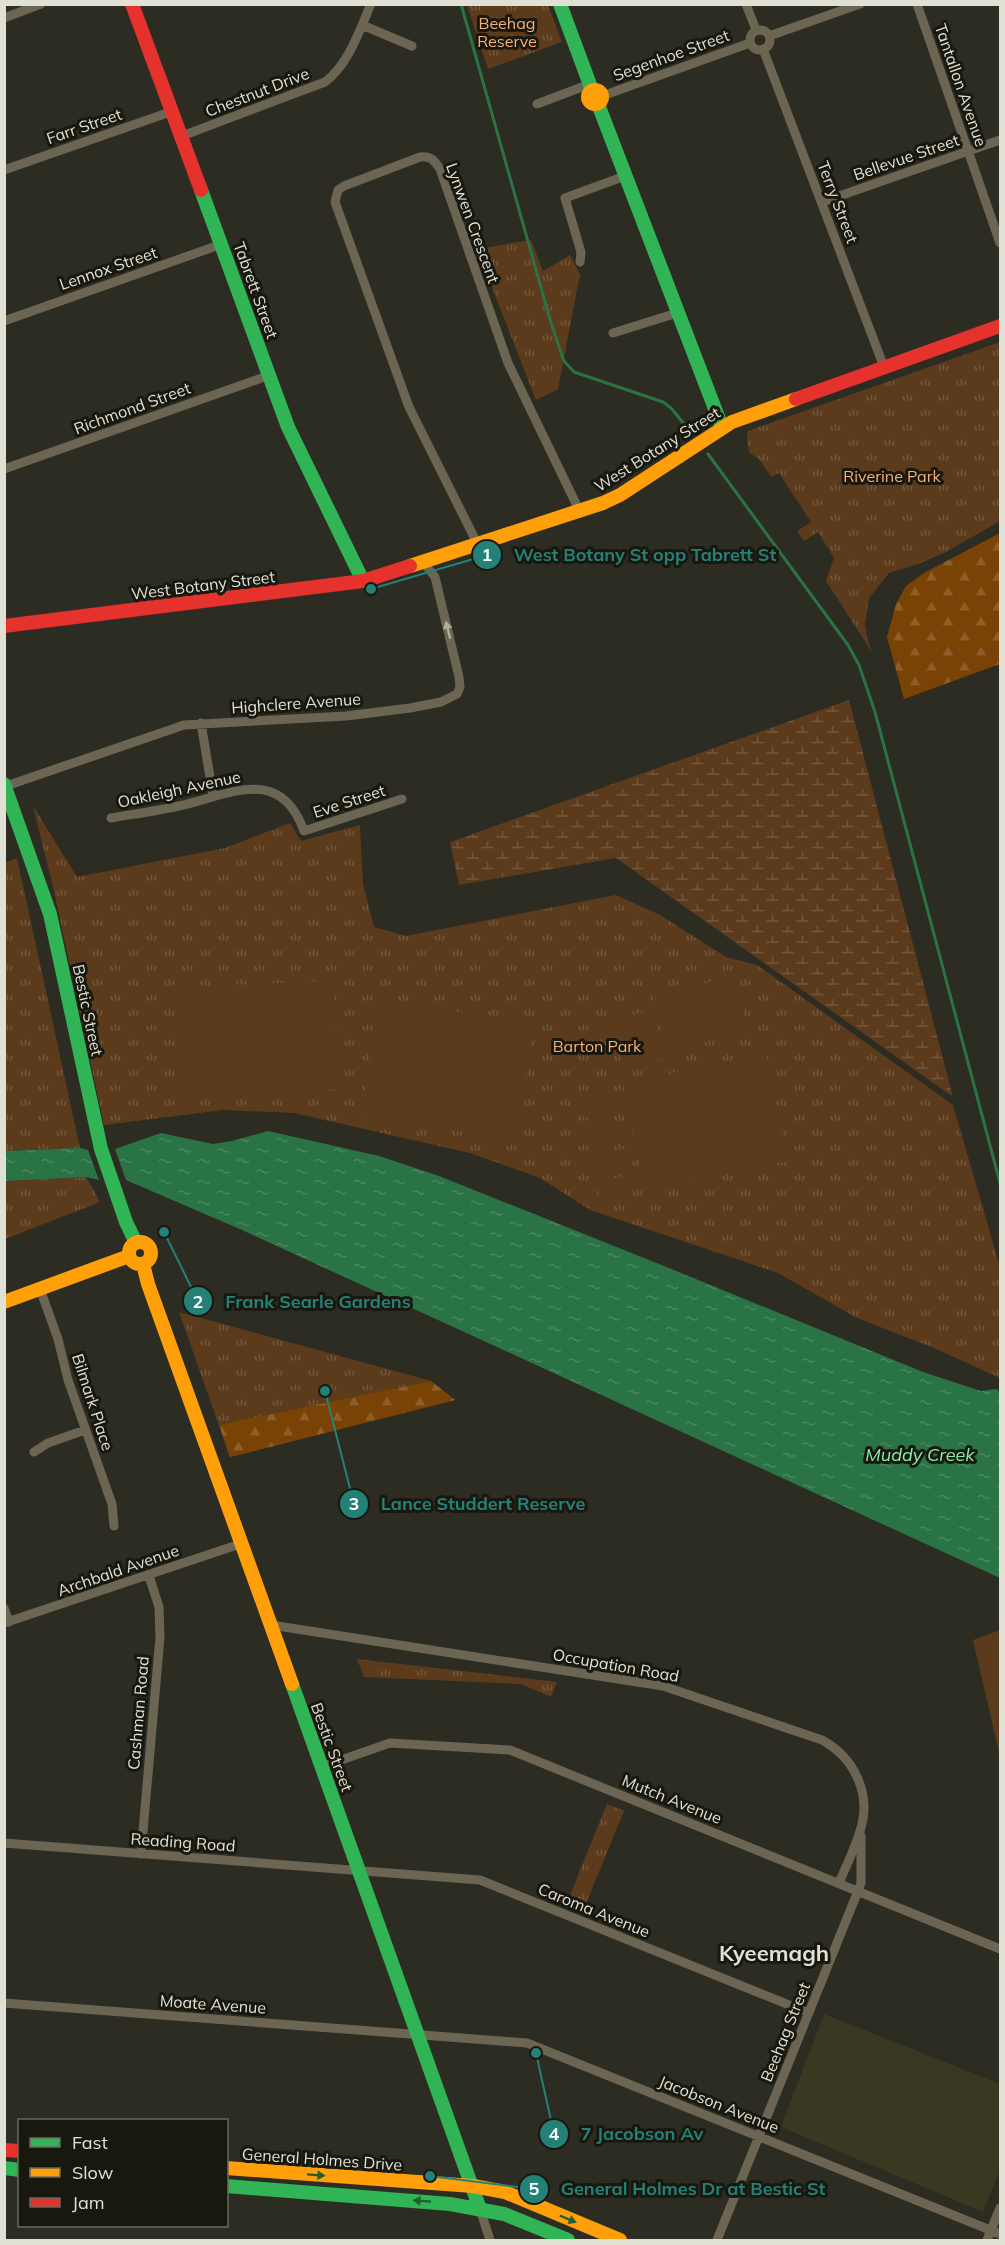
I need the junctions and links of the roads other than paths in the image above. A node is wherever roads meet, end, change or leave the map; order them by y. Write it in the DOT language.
graph roads {
  1 [pos="41,4"];
  2 [pos="132,4"];
  3 [pos="371,4"];
  4 [pos="560,4"];
  5 [pos="746,4"];
  6 [pos="860,4"];
  7 [pos="917,4"];
  8 [pos="4,18"];
  9 [pos="362,25"];
  10 [pos="756,30"];
  11 [pos="769,36"];
  12 [pos="750,42"];
  13 [pos="412,46"];
  14 [pos="763,49"];
  15 [pos="596,94"];
  16 [pos="537,104"];
  17 [pos="173,111"];
  18 [pos="182,136"];
  19 [pos="1000,140"];
  20 [pos="968,151"];
  21 [pos="4,170"];
  22 [pos="625,176"];
  23 [pos="822,202"];
  24 [pos="1000,243"];
  25 [pos="222,244"];
  26 [pos="580,262"];
  27 [pos="677,313"];
  28 [pos="4,321"];
  29 [pos="1000,326"];
  30 [pos="613,333"];
  31 [pos="884,367"];
  32 [pos="270,375"];
  33 [pos="722,427"];
  34 [pos="4,469"];
  35 [pos="580,512"];
  36 [pos="478,544"];
  37 [pos="423,562"];
  38 [pos="363,580"];
  39 [pos="4,626"];
  40 [pos="201,723"];
  41 [pos="5,785"];
  42 [pos="213,795"];
  43 [pos="402,799"];
  44 [pos="111,818"];
  45 [pos="304,831"];
  46 [pos="136,1243"];
  47 [pos="129,1256"];
  48 [pos="143,1264"];
  49 [pos="40,1289"];
  50 [pos="4,1302"];
  51 [pos="85,1430"];
  52 [pos="34,1452"];
  53 [pos="114,1526"];
  54 [pos="240,1544"];
  55 [pos="149,1576"];
  56 [pos="4,1608"];
  57 [pos="7,1622"];
  58 [pos="271,1625"];
  59 [pos="321,1767"];
  60 [pos="861,1830"];
  61 [pos="4,1843"];
  62 [pos="141,1854"];
  63 [pos="359,1870"];
  64 [pos="839,1883"];
  65 [pos="858,1891"];
  66 [pos="1000,1949"];
  67 [pos="4,2003"];
  68 [pos="809,2013"];
  69 [pos="418,2034"];
  70 [pos="759,2136"];
  71 [pos="228,2168"];
  72 [pos="228,2186"];
  73 [pos="473,2186"];
  74 [pos="1000,2208"];
  75 [pos="480,2210"];
  76 [pos="996,2232"];
  77 [pos="490,2241"];
  78 [pos="568,2241"];
  79 [pos="620,2241"];
  80 [pos="717,2241"];
  81 [pos="987,2241"];
  1 -- 8 [label="street"];
  2 -- 17 [label="main road, Tabrett Street"];
  3 -- 9 [label="street, Chestnut Drive"];
  4 -- 15 [label="main road"];
  5 -- 10 [label="street"];
  6 -- 11 [label="street"];
  7 -- 20 [label="street, Tantallon Avenue"];
  9 -- 13 [label="street"];
  9 -- 18 [label="street, Chestnut Drive"];
  10 -- 11 [label="street"];
  10 -- 12 [label="street"];
  11 -- 14 [label="street"];
  12 -- 14 [label="street"];
  12 -- 15 [label="street, Segenhoe Street"];
  14 -- 23 [label="street, Terry Street"];
  15 -- 16 [label="street, Segenhoe Street"];
  15 -- 22 [label="main road"];
  17 -- 18 [label="main road, Tabrett Street"];
  17 -- 21 [label="street, Farr Street"];
  18 -- 25 [label="main road, Tabrett Street"];
  19 -- 20 [label="street, Bellevue Street"];
  20 -- 23 [label="street, Bellevue Street"];
  20 -- 24 [label="street, Tantallon Avenue"];
  22 -- 26 [label="street"];
  22 -- 27 [label="main road"];
  23 -- 31 [label="street, Terry Street"];
  25 -- 28 [label="street, Lennox Street"];
  25 -- 32 [label="main road, Tabrett Street"];
  27 -- 30 [label="street"];
  27 -- 33 [label="main road"];
  29 -- 31 [label="main road, West Botany Street"];
  31 -- 33 [label="main road, West Botany Street"];
  32 -- 34 [label="street, Richmond Street"];
  32 -- 38 [label="main road, Tabrett Street"];
  33 -- 35 [label="main road, West Botany Street"];
  35 -- 36 [label="main road, West Botany Street"];
  35 -- 36 [label="street, Lynwen Crescent"];
  36 -- 37 [label="main road, West Botany Street"];
  37 -- 38 [label="main road, West Botany Street"];
  40 -- 37 [label="street, Highclere Avenue, one-way"];
  38 -- 39 [label="main road, West Botany Street"];
  40 -- 41 [label="street, Highclere Avenue"];
  40 -- 42 [label="street"];
  41 -- 46 [label="main road, Bestic Street"];
  42 -- 44 [label="street, Oakleigh Avenue"];
  42 -- 45 [label="street, Oakleigh Avenue"];
  43 -- 45 [label="street, Eve Street"];
  46 -- 47 [label="main road"];
  46 -- 48 [label="main road"];
  47 -- 48 [label="main road"];
  47 -- 49 [label="main road"];
  48 -- 54 [label="main road, Bestic Street"];
  49 -- 50 [label="main road"];
  49 -- 51 [label="street, Bilmark Place"];
  51 -- 52 [label="street"];
  51 -- 53 [label="street, Bilmark Place"];
  54 -- 55 [label="street, Archbald Avenue"];
  54 -- 58 [label="main road, Bestic Street"];
  55 -- 57 [label="street, Archbald Avenue"];
  55 -- 62 [label="street, Cashman Road"];
  56 -- 57 [label="street"];
  58 -- 59 [label="main road, Bestic Street"];
  58 -- 60 [label="street, Occupation Road"];
  59 -- 63 [label="main road, Bestic Street"];
  59 -- 64 [label="street, Mutch Avenue"];
  60 -- 64 [label="street, Occupation Road"];
  60 -- 65 [label="street, Beehag Street"];
  61 -- 62 [label="street, Reading Road"];
  62 -- 63 [label="street, Reading Road"];
  63 -- 68 [label="street, Caroma Avenue"];
  63 -- 69 [label="main road, Bestic Street"];
  64 -- 65 [label="street, Mutch Avenue"];
  65 -- 66 [label="street, Mutch Avenue"];
  65 -- 68 [label="street, Beehag Street"];
  67 -- 69 [label="street, Moate Avenue"];
  68 -- 70 [label="street, Beehag Street"];
  69 -- 70 [label="street, Jacobson Avenue"];
  69 -- 73 [label="main road, Bestic Street"];
  70 -- 76 [label="street, Jacobson Avenue"];
  70 -- 80 [label="street, Beehag Street"];
  71 -- 73 [label="main road, General Holmes Drive, one-way"];
  75 -- 72 [label="main road, General Holmes Drive, one-way"];
  73 -- 75 [label="main road, Bestic Street"];
  73 -- 79 [label="main road, General Holmes Drive, one-way"];
  74 -- 76 [label="street"];
  75 -- 77 [label="street, Bestic Street"];
  75 -- 78 [label="main road, General Holmes Drive"];
  76 -- 81 [label="street"];
}
